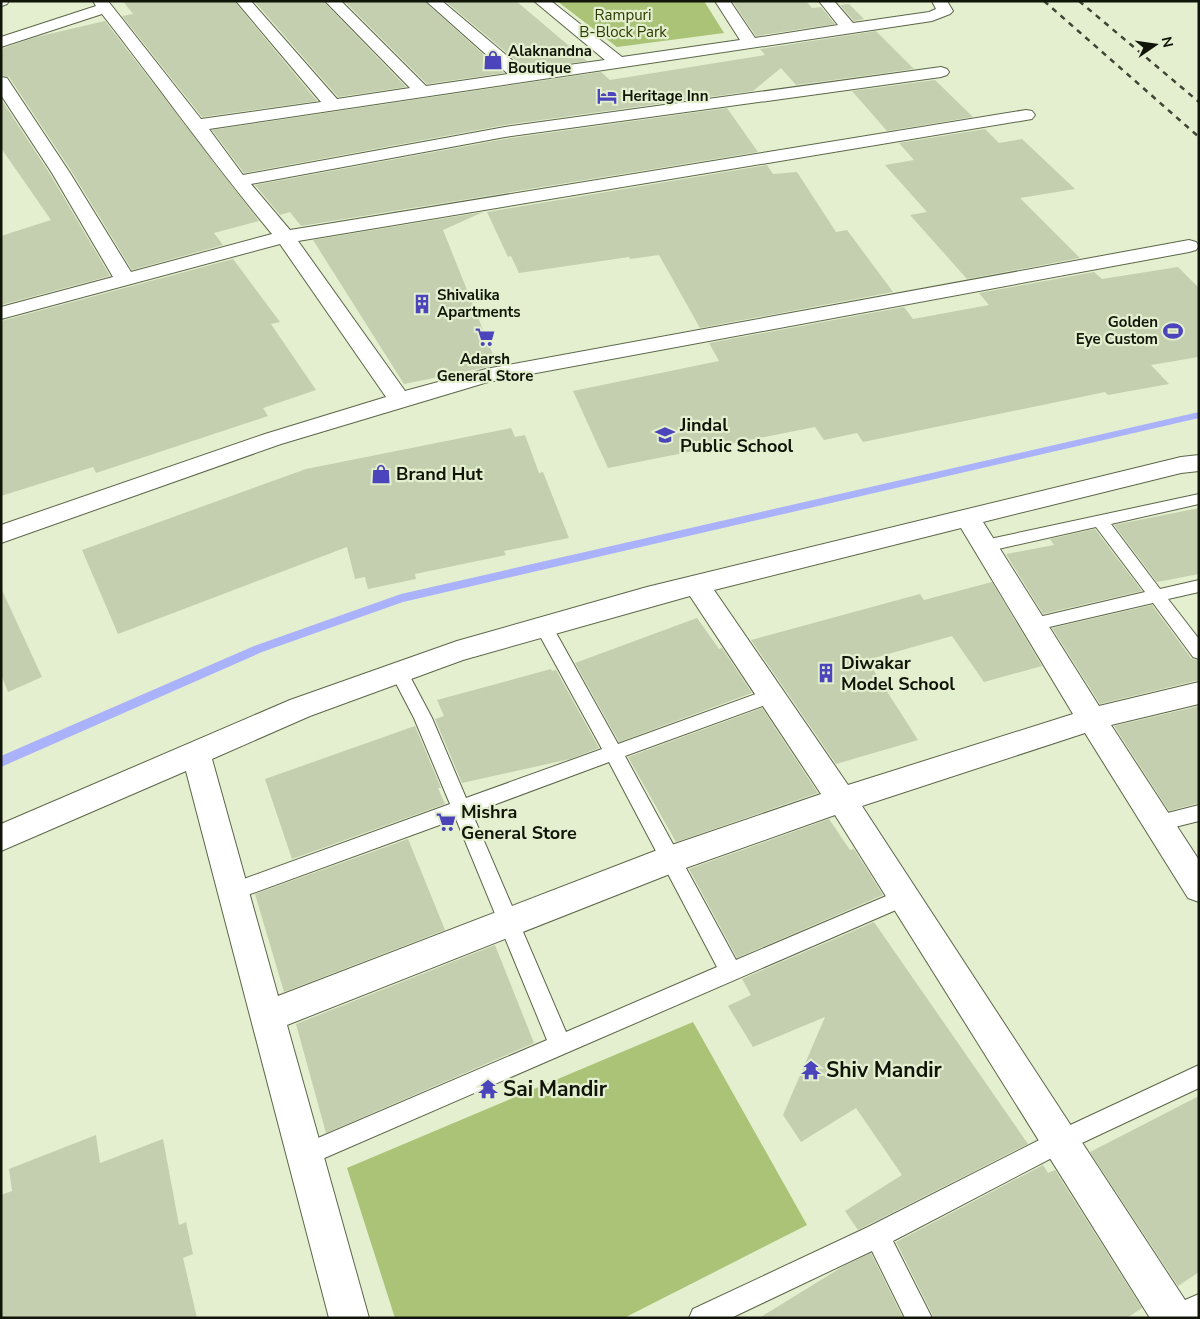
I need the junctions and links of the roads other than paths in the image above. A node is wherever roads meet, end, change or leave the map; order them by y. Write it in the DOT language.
graph roads {
  1 [pos="243,1"];
  2 [pos="332,1"];
  3 [pos="433,1"];
  4 [pos="541,1"];
  5 [pos="722,1"];
  6 [pos="826,1"];
  7 [pos="939,1"];
  8 [pos="102,4"];
  9 [pos="849,28"];
  10 [pos="1,42"];
  11 [pos="750,42"];
  12 [pos="617,61"];
  13 [pos="941,72"];
  14 [pos="522,76"];
  15 [pos="1,82"];
  16 [pos="421,90"];
  17 [pos="332,104"];
  18 [pos="1026,115"];
  19 [pos="197,124"];
  20 [pos="238,181"];
  21 [pos="286,237"];
  22 [pos="1189,246"];
  23 [pos="125,279"];
  24 [pos="1,313"];
  25 [pos="400,400"];
  26 [pos="1199,463"];
  27 [pos="1199,499"];
  28 [pos="968,518"];
  29 [pos="1100,521"];
  30 [pos="1,534"];
  31 [pos="985,546"];
  32 [pos="697,585"];
  33 [pos="1199,586"];
  34 [pos="1156,596"];
  35 [pos="1032,625"];
  36 [pos="544,626"];
  37 [pos="1199,652"];
  38 [pos="399,672"];
  39 [pos="1199,693"];
  40 [pos="773,694"];
  41 [pos="1091,719"];
  42 [pos="614,752"];
  43 [pos="196,754"];
  44 [pos="842,800"];
  45 [pos="461,808"];
  46 [pos="1199,813"];
  47 [pos="1159,823"];
  48 [pos="1,838"];
  49 [pos="671,859"];
  50 [pos="1199,888"];
  51 [pos="234,891"];
  52 [pos="906,897"];
  53 [pos="509,922"];
  54 [pos="731,972"];
  55 [pos="268,1016"];
  56 [pos="560,1045"];
  57 [pos="1199,1076"];
  58 [pos="1059,1142"];
  59 [pos="305,1155"];
  60 [pos="877,1236"];
  61 [pos="1199,1314"];
  62 [pos="349,1318"];
  63 [pos="702,1318"];
  64 [pos="919,1318"];
  65 [pos="1172,1318"];
  66 [pos="1193,1318"];
  1 -- 17 [label="street"];
  2 -- 16 [label="street"];
  3 -- 14 [label="street"];
  4 -- 12 [label="street"];
  5 -- 11 [label="street"];
  6 -- 9 [label="street"];
  7 -- 9 [label="street"];
  8 -- 10 [label="street"];
  8 -- 19 [label="street"];
  9 -- 11 [label="street"];
  11 -- 12 [label="street"];
  12 -- 14 [label="street"];
  13 -- 20 [label="street"];
  14 -- 16 [label="street"];
  15 -- 23 [label="street"];
  16 -- 17 [label="street"];
  17 -- 19 [label="street"];
  18 -- 21 [label="street"];
  19 -- 20 [label="street"];
  20 -- 21 [label="street"];
  21 -- 23 [label="street"];
  21 -- 25 [label="street"];
  22 -- 25 [label="street"];
  23 -- 24 [label="street"];
  25 -- 30 [label="street"];
  26 -- 28 [label="street"];
  27 -- 29 [label="lane"];
  28 -- 31 [label="street"];
  28 -- 32 [label="street"];
  29 -- 31 [label="lane"];
  29 -- 34 [label="lane"];
  31 -- 35 [label="street"];
  32 -- 36 [label="street"];
  32 -- 40 [label="street"];
  33 -- 34 [label="lane"];
  34 -- 35 [label="lane"];
  34 -- 37 [label="lane"];
  35 -- 41 [label="street"];
  36 -- 38 [label="street"];
  36 -- 42 [label="lane"];
  38 -- 43 [label="street"];
  38 -- 45 [label="lane"];
  39 -- 41 [label="street"];
  40 -- 42 [label="lane"];
  40 -- 44 [label="street"];
  41 -- 44 [label="street"];
  41 -- 47 [label="street"];
  42 -- 45 [label="lane"];
  42 -- 49 [label="lane"];
  43 -- 48 [label="street"];
  43 -- 51 [label="street"];
  44 -- 49 [label="street"];
  44 -- 52 [label="street"];
  45 -- 51 [label="lane"];
  45 -- 53 [label="lane"];
  46 -- 47 [label="lane"];
  47 -- 50 [label="street"];
  49 -- 53 [label="street"];
  49 -- 54 [label="lane"];
  51 -- 55 [label="street"];
  52 -- 54 [label="lane"];
  52 -- 58 [label="street"];
  53 -- 55 [label="street"];
  53 -- 56 [label="lane"];
  54 -- 56 [label="lane"];
  55 -- 59 [label="street"];
  56 -- 59 [label="lane"];
  57 -- 58 [label="lane"];
  58 -- 60 [label="lane"];
  58 -- 65 [label="street"];
  59 -- 62 [label="street"];
  60 -- 63 [label="lane"];
  60 -- 64 [label="lane"];
  61 -- 66 [label="street"];
}
